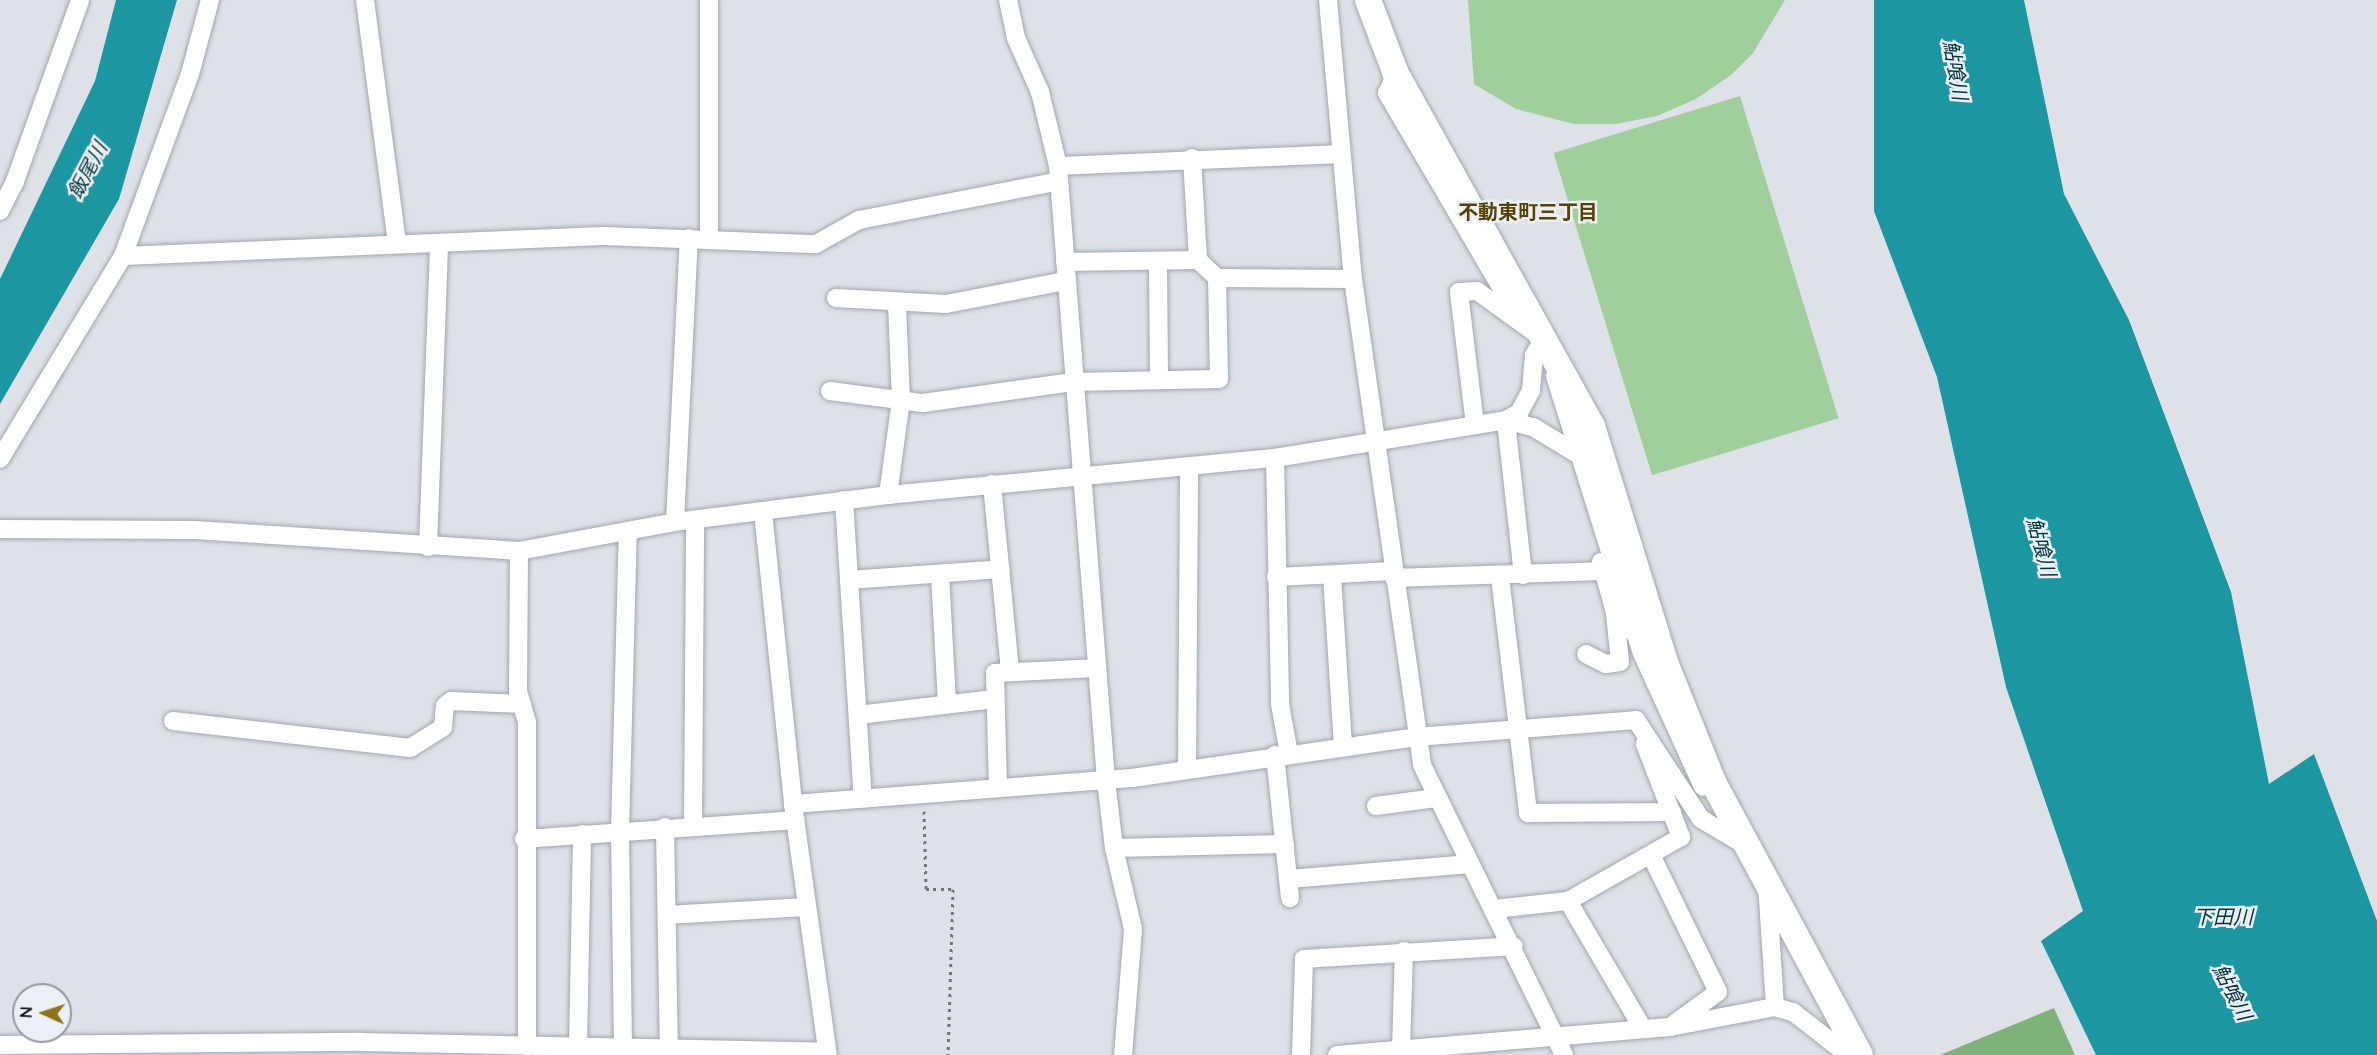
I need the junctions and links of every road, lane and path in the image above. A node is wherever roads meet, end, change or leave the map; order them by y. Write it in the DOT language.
graph roads {
  1 [pos="80,0"];
  2 [pos="210,0"];
  3 [pos="365,0"];
  4 [pos="709,0"];
  5 [pos="1008,0"];
  6 [pos="1328,0"];
  7 [pos="1368,0"];
  8 [pos="1340,154"];
  9 [pos="1192,158"];
  10 [pos="1058,173"];
  11 [pos="0,211"];
  12 [pos="708,237"];
  13 [pos="689,238"];
  14 [pos="397,244"];
  15 [pos="439,245"];
  16 [pos="123,256"];
  17 [pos="1198,260"];
  18 [pos="1065,262"];
  19 [pos="1158,262"];
  20 [pos="1217,278"];
  21 [pos="1353,279"];
  22 [pos="1066,281"];
  23 [pos="837,298"];
  24 [pos="897,303"];
  25 [pos="1535,334"];
  26 [pos="1159,380"];
  27 [pos="1073,382"];
  28 [pos="830,392"];
  29 [pos="901,400"];
  30 [pos="1506,420"];
  31 [pos="1475,425"];
  32 [pos="1375,443"];
  33 [pos="1579,455"];
  34 [pos="1275,458"];
  35 [pos="0,459"];
  36 [pos="1190,466"];
  37 [pos="1080,475"];
  38 [pos="992,484"];
  39 [pos="888,495"];
  40 [pos="844,500"];
  41 [pos="764,512"];
  42 [pos="695,520"];
  43 [pos="675,522"];
  44 [pos="1602,527"];
  45 [pos="0,529"];
  46 [pos="628,531"];
  47 [pos="428,547"];
  48 [pos="519,551"];
  49 [pos="1001,569"];
  50 [pos="1600,572"];
  51 [pos="940,574"];
  52 [pos="1394,575"];
  53 [pos="1523,575"];
  54 [pos="1332,576"];
  55 [pos="1276,577"];
  56 [pos="1500,577"];
  57 [pos="849,580"];
  58 [pos="1614,609"];
  59 [pos="1641,651"];
  60 [pos="1586,654"];
  61 [pos="1666,665"];
  62 [pos="1096,668"];
  63 [pos="1010,672"];
  64 [pos="994,699"];
  65 [pos="522,704"];
  66 [pos="947,705"];
  67 [pos="858,715"];
  68 [pos="1636,720"];
  69 [pos="173,721"];
  70 [pos="1517,726"];
  71 [pos="1416,737"];
  72 [pos="1343,745"];
  73 [pos="1282,754"];
  74 [pos="1187,769"];
  75 [pos="1106,780"];
  76 [pos="998,788"];
  77 [pos="923,794"];
  78 [pos="863,798"];
  79 [pos="1435,798"];
  80 [pos="1376,806"];
  81 [pos="794,812"];
  82 [pos="1672,812"];
  83 [pos="693,825"];
  84 [pos="665,827"];
  85 [pos="620,831"];
  86 [pos="582,834"];
  87 [pos="524,838"];
  88 [pos="1285,843"];
  89 [pos="1114,848"];
  90 [pos="1752,849"];
  91 [pos="1652,857"];
  92 [pos="1470,864"];
  93 [pos="1767,875"];
  94 [pos="1289,879"];
  95 [pos="1290,898"];
  96 [pos="1568,901"];
  97 [pos="806,907"];
  98 [pos="1494,909"];
  99 [pos="667,915"];
  100 [pos="1514,946"];
  101 [pos="1404,951"];
  102 [pos="1775,1007"];
  103 [pos="1670,1027"];
  104 [pos="1643,1029"];
  105 [pos="0,1045"];
  106 [pos="1556,1046"];
  107 [pos="578,1047"];
  108 [pos="361,1048"];
  109 [pos="536,1049"];
  110 [pos="669,1049"];
  111 [pos="632,1050"];
  112 [pos="1401,1050"];
  113 [pos="723,1053"];
  114 [pos="786,1053"];
  115 [pos="828,1053"];
  116 [pos="948,1055"];
  117 [pos="1123,1055"];
  118 [pos="1301,1055"];
  119 [pos="1337,1055"];
  120 [pos="1564,1055"];
  121 [pos="1848,1055"];
  122 [pos="1860,1055"];
  1 -- 11 [label="street"];
  2 -- 16 [label="street"];
  3 -- 14 [label="street"];
  4 -- 12 [label="street"];
  5 -- 10 [label="street"];
  6 -- 8 [label="street"];
  7 -- 25 [label="street"];
  8 -- 9 [label="street"];
  8 -- 21 [label="street"];
  9 -- 10 [label="street"];
  9 -- 17 [label="street"];
  10 -- 12 [label="street"];
  10 -- 18 [label="street"];
  12 -- 13 [label="street"];
  13 -- 15 [label="street"];
  13 -- 43 [label="street"];
  14 -- 15 [label="street"];
  14 -- 16 [label="street"];
  15 -- 47 [label="street"];
  16 -- 35 [label="street"];
  17 -- 19 [label="street"];
  17 -- 20 [label="street"];
  18 -- 19 [label="street"];
  18 -- 22 [label="street"];
  19 -- 26 [label="street"];
  20 -- 21 [label="street"];
  20 -- 26 [label="street"];
  21 -- 32 [label="street"];
  22 -- 24 [label="street"];
  22 -- 27 [label="street"];
  23 -- 24 [label="street"];
  24 -- 29 [label="street"];
  25 -- 30 [label="street"];
  25 -- 31 [label="street"];
  25 -- 33 [label="street"];
  25 -- 61 [label="street"];
  26 -- 27 [label="street"];
  27 -- 29 [label="street"];
  27 -- 37 [label="street"];
  28 -- 29 [label="street"];
  29 -- 39 [label="street"];
  30 -- 31 [label="street"];
  30 -- 33 [label="street"];
  30 -- 53 [label="street"];
  31 -- 32 [label="street"];
  32 -- 34 [label="street"];
  32 -- 52 [label="street"];
  33 -- 44 [label="street"];
  34 -- 36 [label="street"];
  34 -- 55 [label="street"];
  36 -- 37 [label="street"];
  36 -- 74 [label="street"];
  37 -- 38 [label="street"];
  37 -- 62 [label="street"];
  38 -- 39 [label="street"];
  38 -- 49 [label="street"];
  39 -- 40 [label="street"];
  40 -- 41 [label="street"];
  40 -- 57 [label="street"];
  41 -- 42 [label="street"];
  41 -- 81 [label="street"];
  42 -- 43 [label="street"];
  42 -- 83 [label="street"];
  43 -- 46 [label="street"];
  44 -- 50 [label="street"];
  44 -- 59 [label="street"];
  45 -- 47 [label="street"];
  46 -- 48 [label="street"];
  46 -- 85 [label="street"];
  47 -- 48 [label="street"];
  48 -- 65 [label="street"];
  49 -- 51 [label="street"];
  49 -- 63 [label="street"];
  50 -- 53 [label="street"];
  50 -- 58 [label="street"];
  51 -- 57 [label="street"];
  51 -- 66 [label="street"];
  52 -- 54 [label="street"];
  52 -- 56 [label="street"];
  52 -- 71 [label="street"];
  53 -- 56 [label="street"];
  54 -- 55 [label="street"];
  54 -- 72 [label="street"];
  55 -- 73 [label="street"];
  56 -- 70 [label="street"];
  57 -- 67 [label="street"];
  58 -- 59 [label="street"];
  58 -- 60 [label="street"];
  59 -- 61 [label="street"];
  59 -- 90 [label="street"];
  61 -- 90 [label="street"];
  62 -- 63 [label="street"];
  62 -- 75 [label="street"];
  63 -- 64 [label="street"];
  64 -- 66 [label="street"];
  64 -- 76 [label="street"];
  65 -- 69 [label="street"];
  65 -- 87 [label="street"];
  66 -- 67 [label="street"];
  67 -- 78 [label="street"];
  68 -- 70 [label="street"];
  68 -- 82 [label="street"];
  68 -- 90 [label="street"];
  70 -- 71 [label="street"];
  70 -- 82 [label="street"];
  71 -- 72 [label="street"];
  71 -- 79 [label="street"];
  72 -- 73 [label="street"];
  73 -- 74 [label="street"];
  73 -- 88 [label="street"];
  74 -- 75 [label="street"];
  75 -- 76 [label="street"];
  75 -- 89 [label="street"];
  76 -- 77 [label="street"];
  77 -- 78 [label="street"];
  77 -- 116 [label="path"];
  78 -- 81 [label="street"];
  79 -- 80 [label="street"];
  79 -- 92 [label="street"];
  81 -- 83 [label="street"];
  81 -- 97 [label="street"];
  82 -- 91 [label="street"];
  83 -- 84 [label="street"];
  84 -- 85 [label="street"];
  84 -- 99 [label="street"];
  85 -- 86 [label="street"];
  85 -- 111 [label="street"];
  86 -- 87 [label="street"];
  86 -- 107 [label="street"];
  87 -- 109 [label="street"];
  88 -- 89 [label="street"];
  88 -- 94 [label="street"];
  89 -- 117 [label="street"];
  90 -- 93 [label="street"];
  91 -- 96 [label="street"];
  91 -- 103 [label="street"];
  92 -- 94 [label="street"];
  92 -- 98 [label="street"];
  93 -- 102 [label="street"];
  93 -- 122 [label="street"];
  94 -- 95 [label="street"];
  96 -- 98 [label="street"];
  96 -- 104 [label="street"];
  97 -- 99 [label="street"];
  97 -- 115 [label="street"];
  98 -- 100 [label="street"];
  99 -- 110 [label="street"];
  100 -- 101 [label="street"];
  100 -- 106 [label="street"];
  101 -- 112 [label="street"];
  101 -- 118 [label="street"];
  102 -- 103 [label="street"];
  102 -- 121 [label="street"];
  103 -- 104 [label="street"];
  104 -- 106 [label="street"];
  105 -- 108 [label="street"];
  106 -- 112 [label="street"];
  106 -- 120 [label="street"];
  107 -- 109 [label="street"];
  107 -- 111 [label="street"];
  108 -- 109 [label="street"];
  110 -- 111 [label="street"];
  110 -- 113 [label="street"];
  112 -- 119 [label="street"];
  113 -- 114 [label="street"];
  114 -- 115 [label="street"];
}
